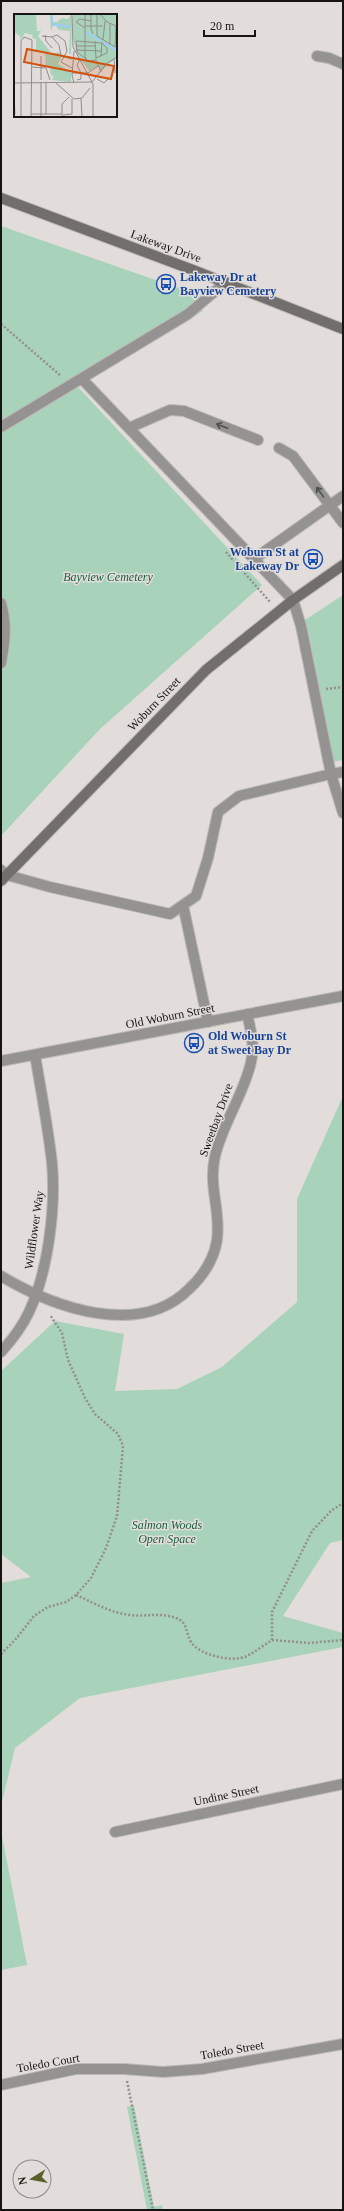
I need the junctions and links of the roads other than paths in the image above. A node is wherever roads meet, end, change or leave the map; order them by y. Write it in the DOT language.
graph roads {
  1 [pos="317,56"];
  2 [pos="343,64"];
  3 [pos="1,198"];
  4 [pos="226,282"];
  5 [pos="343,329"];
  6 [pos="82,379"];
  7 [pos="1,427"];
  8 [pos="129,428"];
  9 [pos="258,440"];
  10 [pos="279,448"];
  11 [pos="343,496"];
  12 [pos="330,506"];
  13 [pos="343,523"];
  14 [pos="254,560"];
  15 [pos="343,565"];
  16 [pos="293,600"];
  17 [pos="1,603"];
  18 [pos="1,663"];
  19 [pos="343,772"];
  20 [pos="332,774"];
  21 [pos="343,813"];
  22 [pos="3,875"];
  23 [pos="183,905"];
  24 [pos="343,996"];
  25 [pos="247,1014"];
  26 [pos="208,1022"];
  27 [pos="35,1055"];
  28 [pos="1,1061"];
  29 [pos="1,1276"];
  30 [pos="37,1295"];
  31 [pos="1,1352"];
  32 [pos="343,1784"];
  33 [pos="115,1832"];
  34 [pos="343,2044"];
  35 [pos="124,2068"];
  36 [pos="1,2084"];
  1 -- 2 [label="street"];
  3 -- 4 [label="street, Lakeway Drive"];
  4 -- 5 [label="street, Lakeway Drive"];
  4 -- 6 [label="street"];
  6 -- 7 [label="street"];
  6 -- 8 [label="street"];
  9 -- 8 [label="street, one-way"];
  8 -- 14 [label="street"];
  12 -- 10 [label="street, one-way"];
  11 -- 12 [label="street"];
  12 -- 13 [label="street"];
  12 -- 14 [label="street"];
  14 -- 16 [label="street"];
  15 -- 16 [label="street, Woburn Street"];
  16 -- 20 [label="street"];
  16 -- 22 [label="street, Woburn Street"];
  17 -- 18 [label="street"];
  19 -- 20 [label="street"];
  20 -- 21 [label="street"];
  20 -- 23 [label="street"];
  22 -- 23 [label="street"];
  23 -- 26 [label="street"];
  24 -- 25 [label="street, Old Woburn Street"];
  25 -- 26 [label="street, Old Woburn Street"];
  25 -- 30 [label="street, Sweetbay Drive"];
  26 -- 27 [label="street, Old Woburn Street"];
  27 -- 28 [label="street, Old Woburn Street"];
  27 -- 30 [label="street, Wildflower Way"];
  29 -- 30 [label="street, Sweetbay Drive"];
  30 -- 31 [label="street, Wildflower Way"];
  32 -- 33 [label="street, Undine Street"];
  34 -- 35 [label="street, Toledo Street"];
  35 -- 36 [label="street, Toledo Court"];
}
